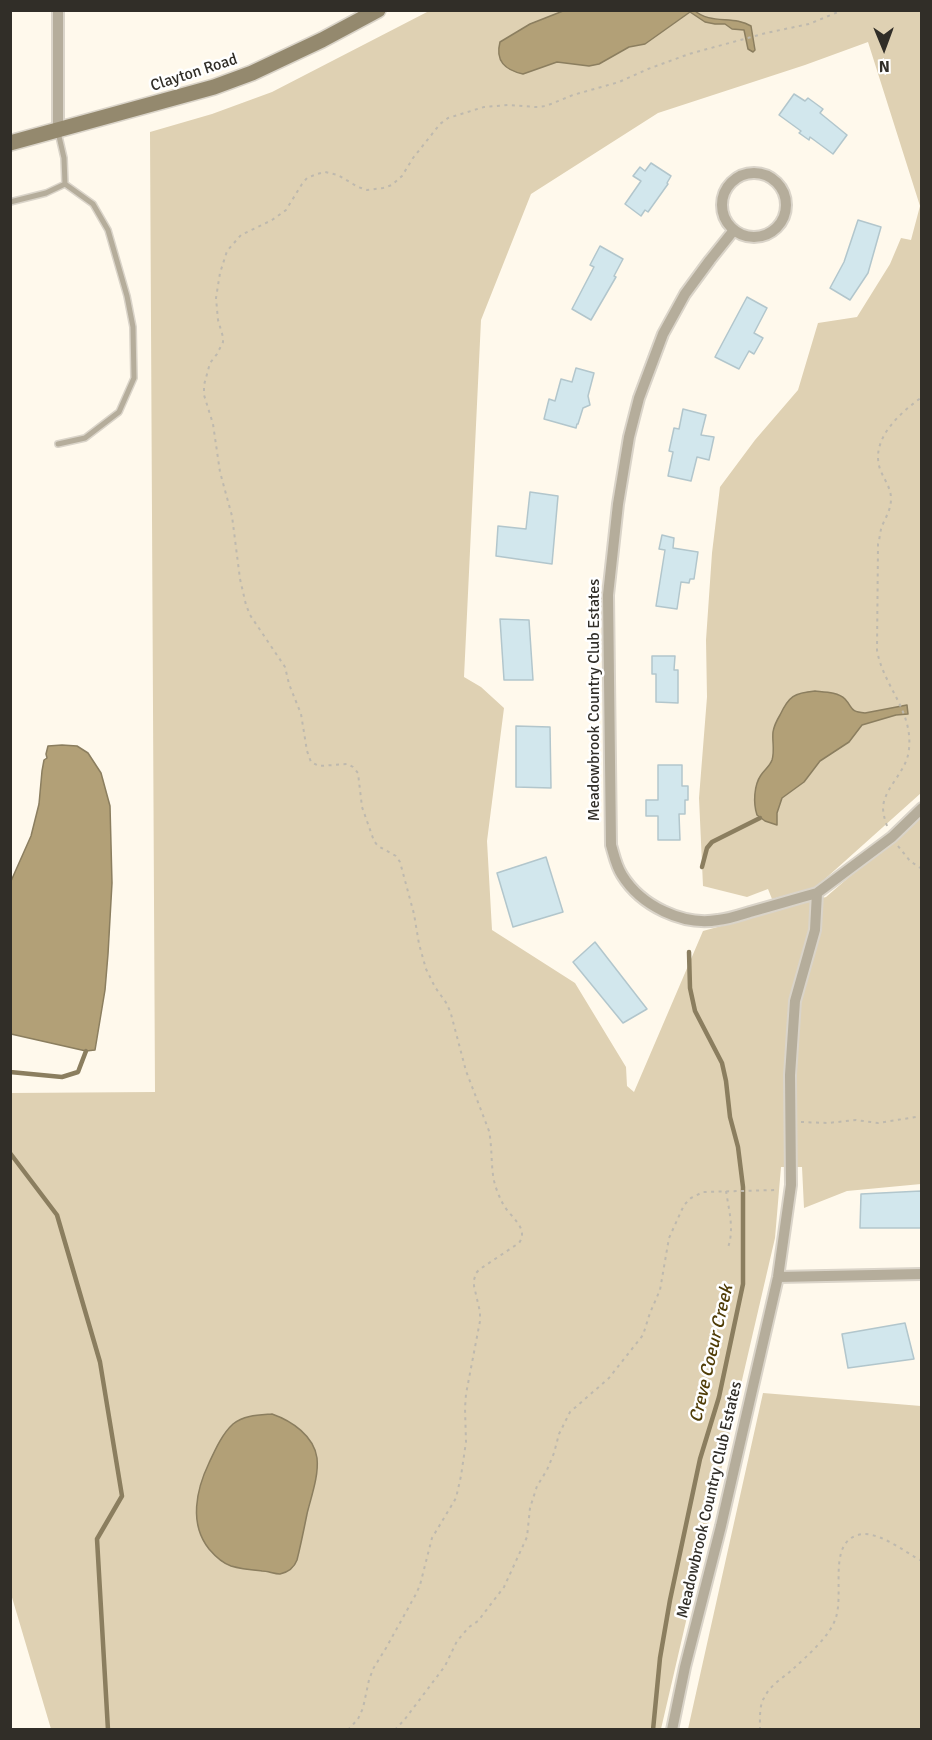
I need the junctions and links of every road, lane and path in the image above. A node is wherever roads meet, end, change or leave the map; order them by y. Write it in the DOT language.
graph roads {
  1 [pos="58,10"];
  2 [pos="378,10"];
  3 [pos="843,10"];
  4 [pos="58,131"];
  5 [pos="10,143"];
  6 [pos="65,184"];
  7 [pos="10,202"];
  8 [pos="734,230"];
  9 [pos="921,398"];
  10 [pos="58,444"];
  11 [pos="921,808"];
  12 [pos="892,837"];
  13 [pos="921,869"];
  14 [pos="817,893"];
  15 [pos="921,1116"];
  16 [pos="791,1121"];
  17 [pos="782,1190"];
  18 [pos="726,1191"];
  19 [pos="727,1250"];
  20 [pos="921,1274"];
  21 [pos="778,1277"];
  22 [pos="921,1561"];
  23 [pos="348,1730"];
  24 [pos="395,1730"];
  25 [pos="672,1730"];
  26 [pos="760,1730"];
  1 -- 4 [label="street"];
  2 -- 4 [label="main road, Clayton Road"];
  3 -- 23 [label="path"];
  4 -- 5 [label="main road, Clayton Road"];
  4 -- 6 [label="lane"];
  6 -- 7 [label="lane"];
  6 -- 10 [label="lane"];
  8 -- 8 [label="street"];
  8 -- 14 [label="street, Meadowbrook Country Club Estates"];
  9 -- 12 [label="path"];
  11 -- 12 [label="street, Meadowbrook Country Club Estates"];
  12 -- 13 [label="path"];
  12 -- 14 [label="street, Meadowbrook Country Club Estates"];
  14 -- 16 [label="street, Meadowbrook Country Club Estates"];
  15 -- 16 [label="path"];
  16 -- 21 [label="street, Meadowbrook Country Club Estates"];
  17 -- 18 [label="path"];
  18 -- 19 [label="path"];
  18 -- 24 [label="path"];
  20 -- 21 [label="street"];
  21 -- 25 [label="street, Meadowbrook Country Club Estates"];
  22 -- 26 [label="path"];
}
